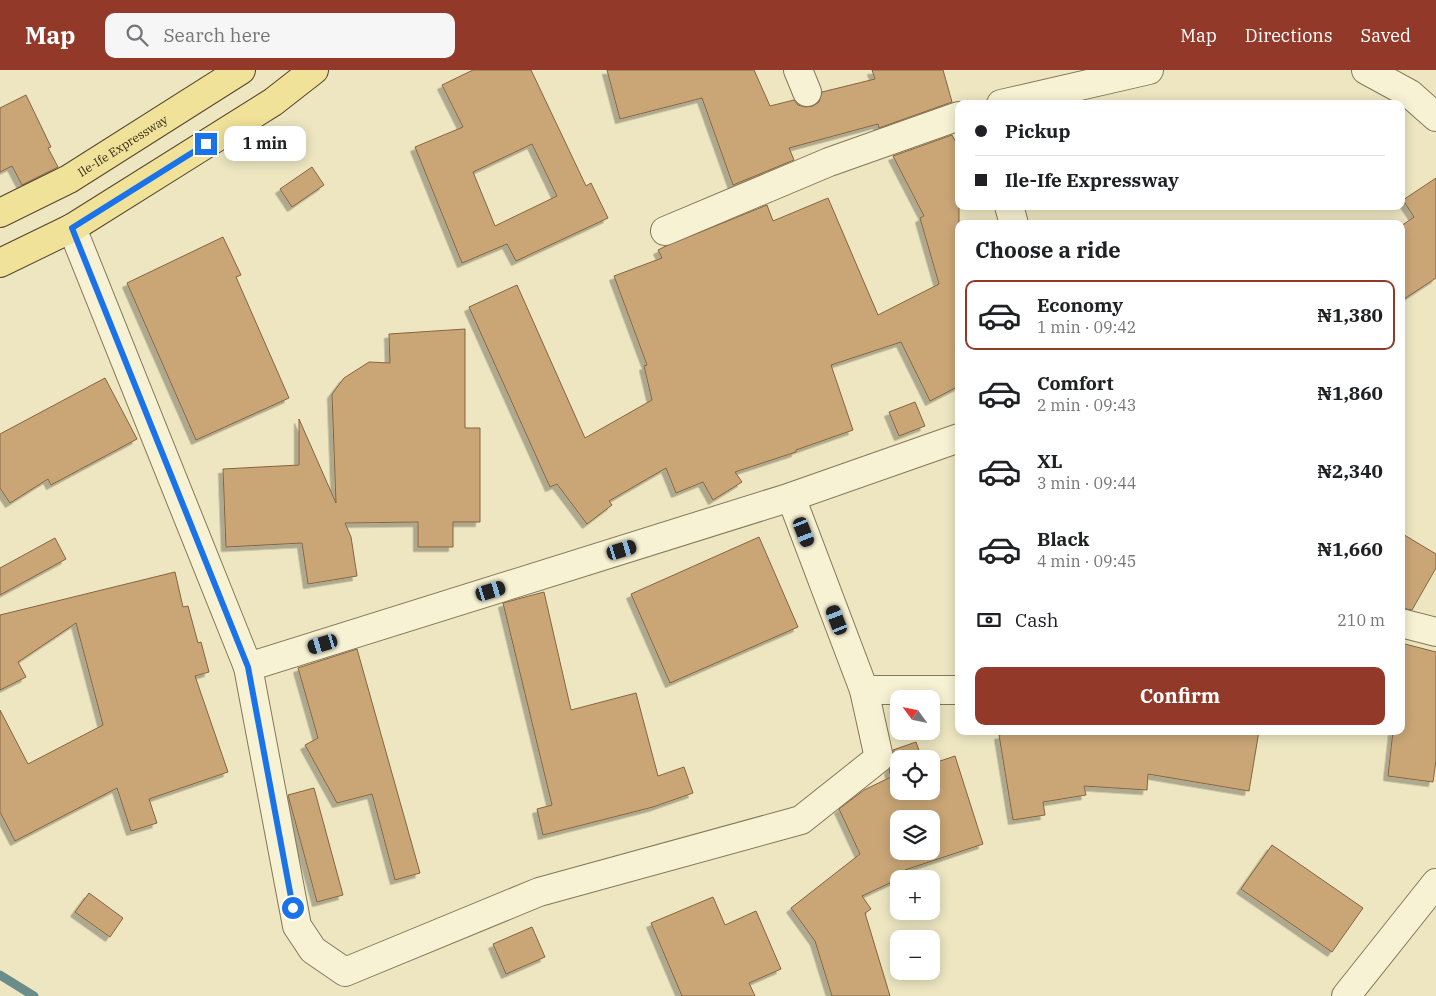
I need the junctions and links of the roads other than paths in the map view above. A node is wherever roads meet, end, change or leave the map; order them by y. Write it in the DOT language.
graph roads {
  1 [pos="241,70"];
  2 [pos="314,70"];
  3 [pos="1148,70"];
  4 [pos="1366,70"];
  5 [pos="1018,100"];
  6 [pos="955,117"];
  7 [pos="1436,117"];
  8 [pos="0,213"];
  9 [pos="72,228"];
  10 [pos="665,231"];
  11 [pos="0,262"];
  12 [pos="955,439"];
  13 [pos="791,497"];
  14 [pos="1405,624"];
  15 [pos="1436,632"];
  16 [pos="248,667"];
  17 [pos="864,690"];
  18 [pos="955,690"];
  19 [pos="1436,883"];
  20 [pos="1346,996"];
  1 -- 8 [label="main road, Ile-Ife Expressway"];
  2 -- 9 [label="main road"];
  3 -- 5 [label="street"];
  4 -- 7 [label="street"];
  6 -- 10 [label="street"];
  9 -- 11 [label="main road"];
  9 -- 16 [label="street"];
  12 -- 13 [label="street"];
  13 -- 16 [label="street"];
  13 -- 17 [label="street"];
  14 -- 15 [label="street"];
  16 -- 17 [label="street"];
  17 -- 18 [label="street"];
  19 -- 20 [label="street"];
}
